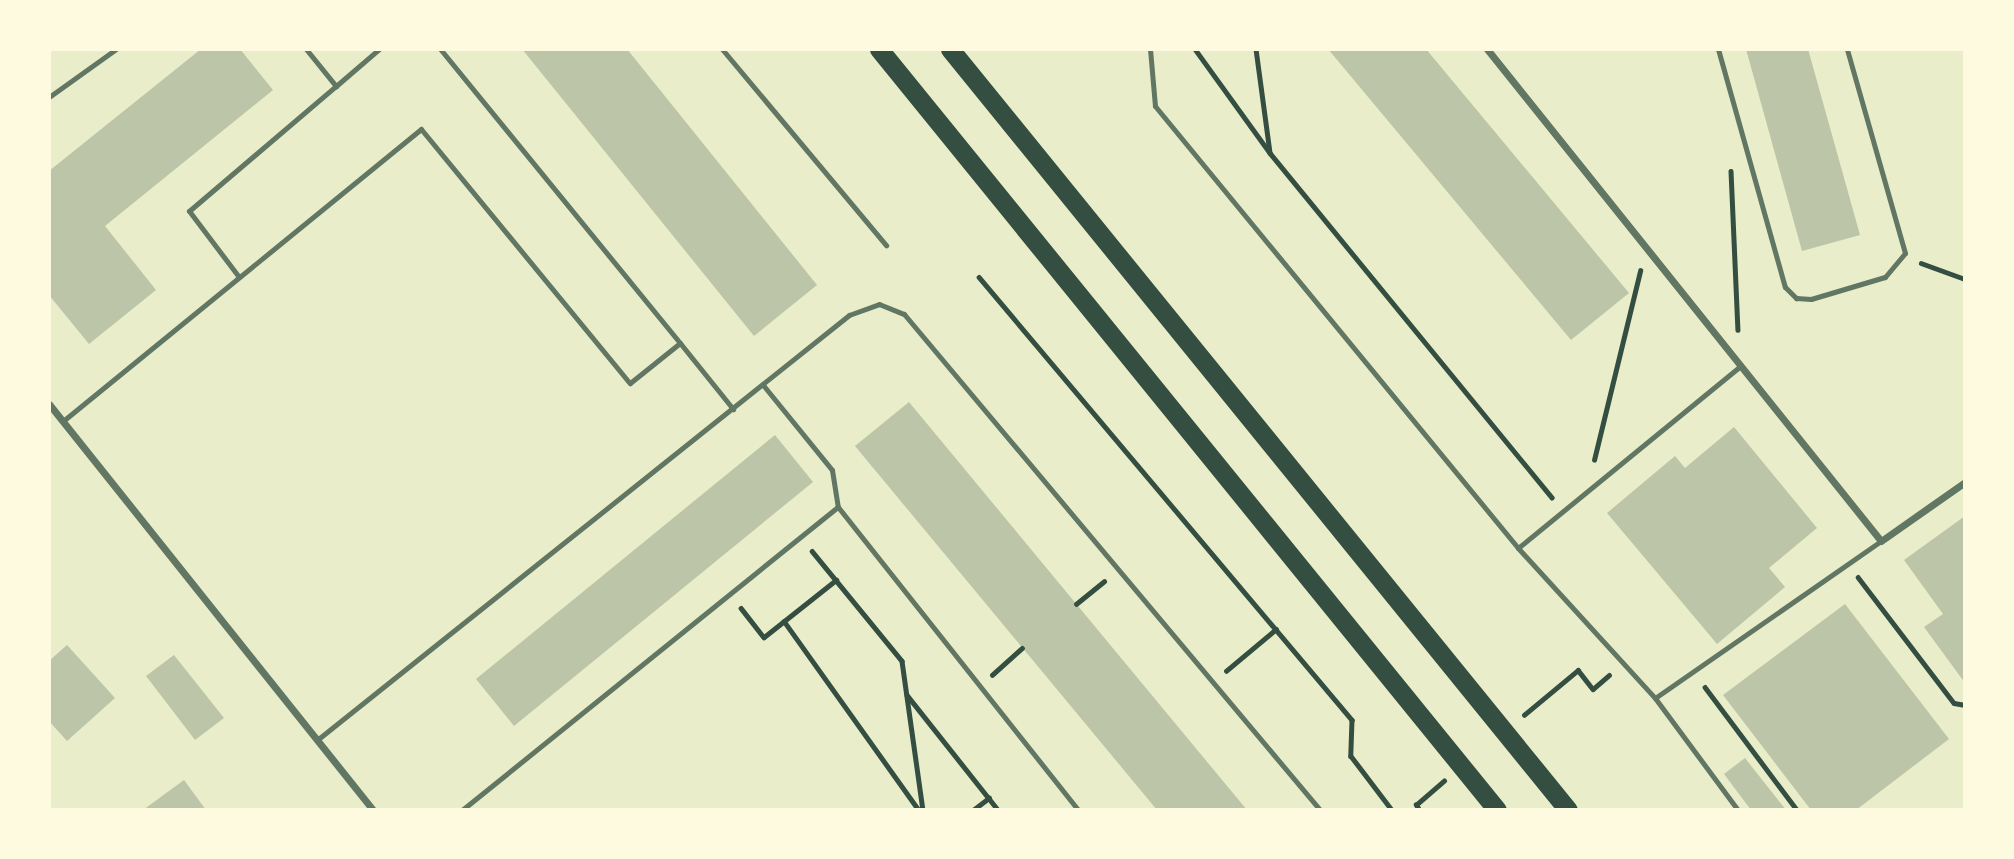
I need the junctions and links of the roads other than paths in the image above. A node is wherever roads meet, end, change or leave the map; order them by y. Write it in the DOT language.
graph roads {
  1 [pos="116,49"];
  2 [pos="306,49"];
  3 [pos="379,49"];
  4 [pos="440,49"];
  5 [pos="722,49"];
  6 [pos="879,49"];
  7 [pos="950,49"];
  8 [pos="1150,49"];
  9 [pos="1487,49"];
  10 [pos="1718,49"];
  11 [pos="1847,49"];
  12 [pos="336,86"];
  13 [pos="49,97"];
  14 [pos="886,245"];
  15 [pos="239,277"];
  16 [pos="680,343"];
  17 [pos="1740,366"];
  18 [pos="763,386"];
  19 [pos="49,404"];
  20 [pos="733,409"];
  21 [pos="63,422"];
  22 [pos="1965,482"];
  23 [pos="838,507"];
  24 [pos="1881,541"];
  25 [pos="1518,548"];
  26 [pos="1655,698"];
  27 [pos="317,740"];
  28 [pos="373,810"];
  29 [pos="461,810"];
  30 [pos="1078,810"];
  31 [pos="1320,810"];
  32 [pos="1497,810"];
  33 [pos="1568,810"];
  34 [pos="1738,810"];
  1 -- 13 [label="lane"];
  2 -- 12 [label="lane"];
  3 -- 12 [label="lane"];
  4 -- 16 [label="lane"];
  5 -- 14 [label="lane"];
  6 -- 32 [label="highway"];
  7 -- 33 [label="highway"];
  8 -- 25 [label="lane"];
  9 -- 17 [label="street"];
  10 -- 11 [label="lane"];
  12 -- 15 [label="lane"];
  15 -- 16 [label="lane"];
  15 -- 21 [label="lane"];
  16 -- 20 [label="lane"];
  17 -- 24 [label="street"];
  17 -- 25 [label="lane"];
  18 -- 20 [label="lane"];
  18 -- 23 [label="lane"];
  18 -- 31 [label="lane"];
  19 -- 21 [label="street"];
  20 -- 27 [label="lane"];
  21 -- 27 [label="street"];
  22 -- 24 [label="street"];
  23 -- 29 [label="lane"];
  23 -- 30 [label="lane"];
  24 -- 26 [label="lane"];
  25 -- 26 [label="lane"];
  26 -- 34 [label="lane"];
  27 -- 28 [label="street"];
}
